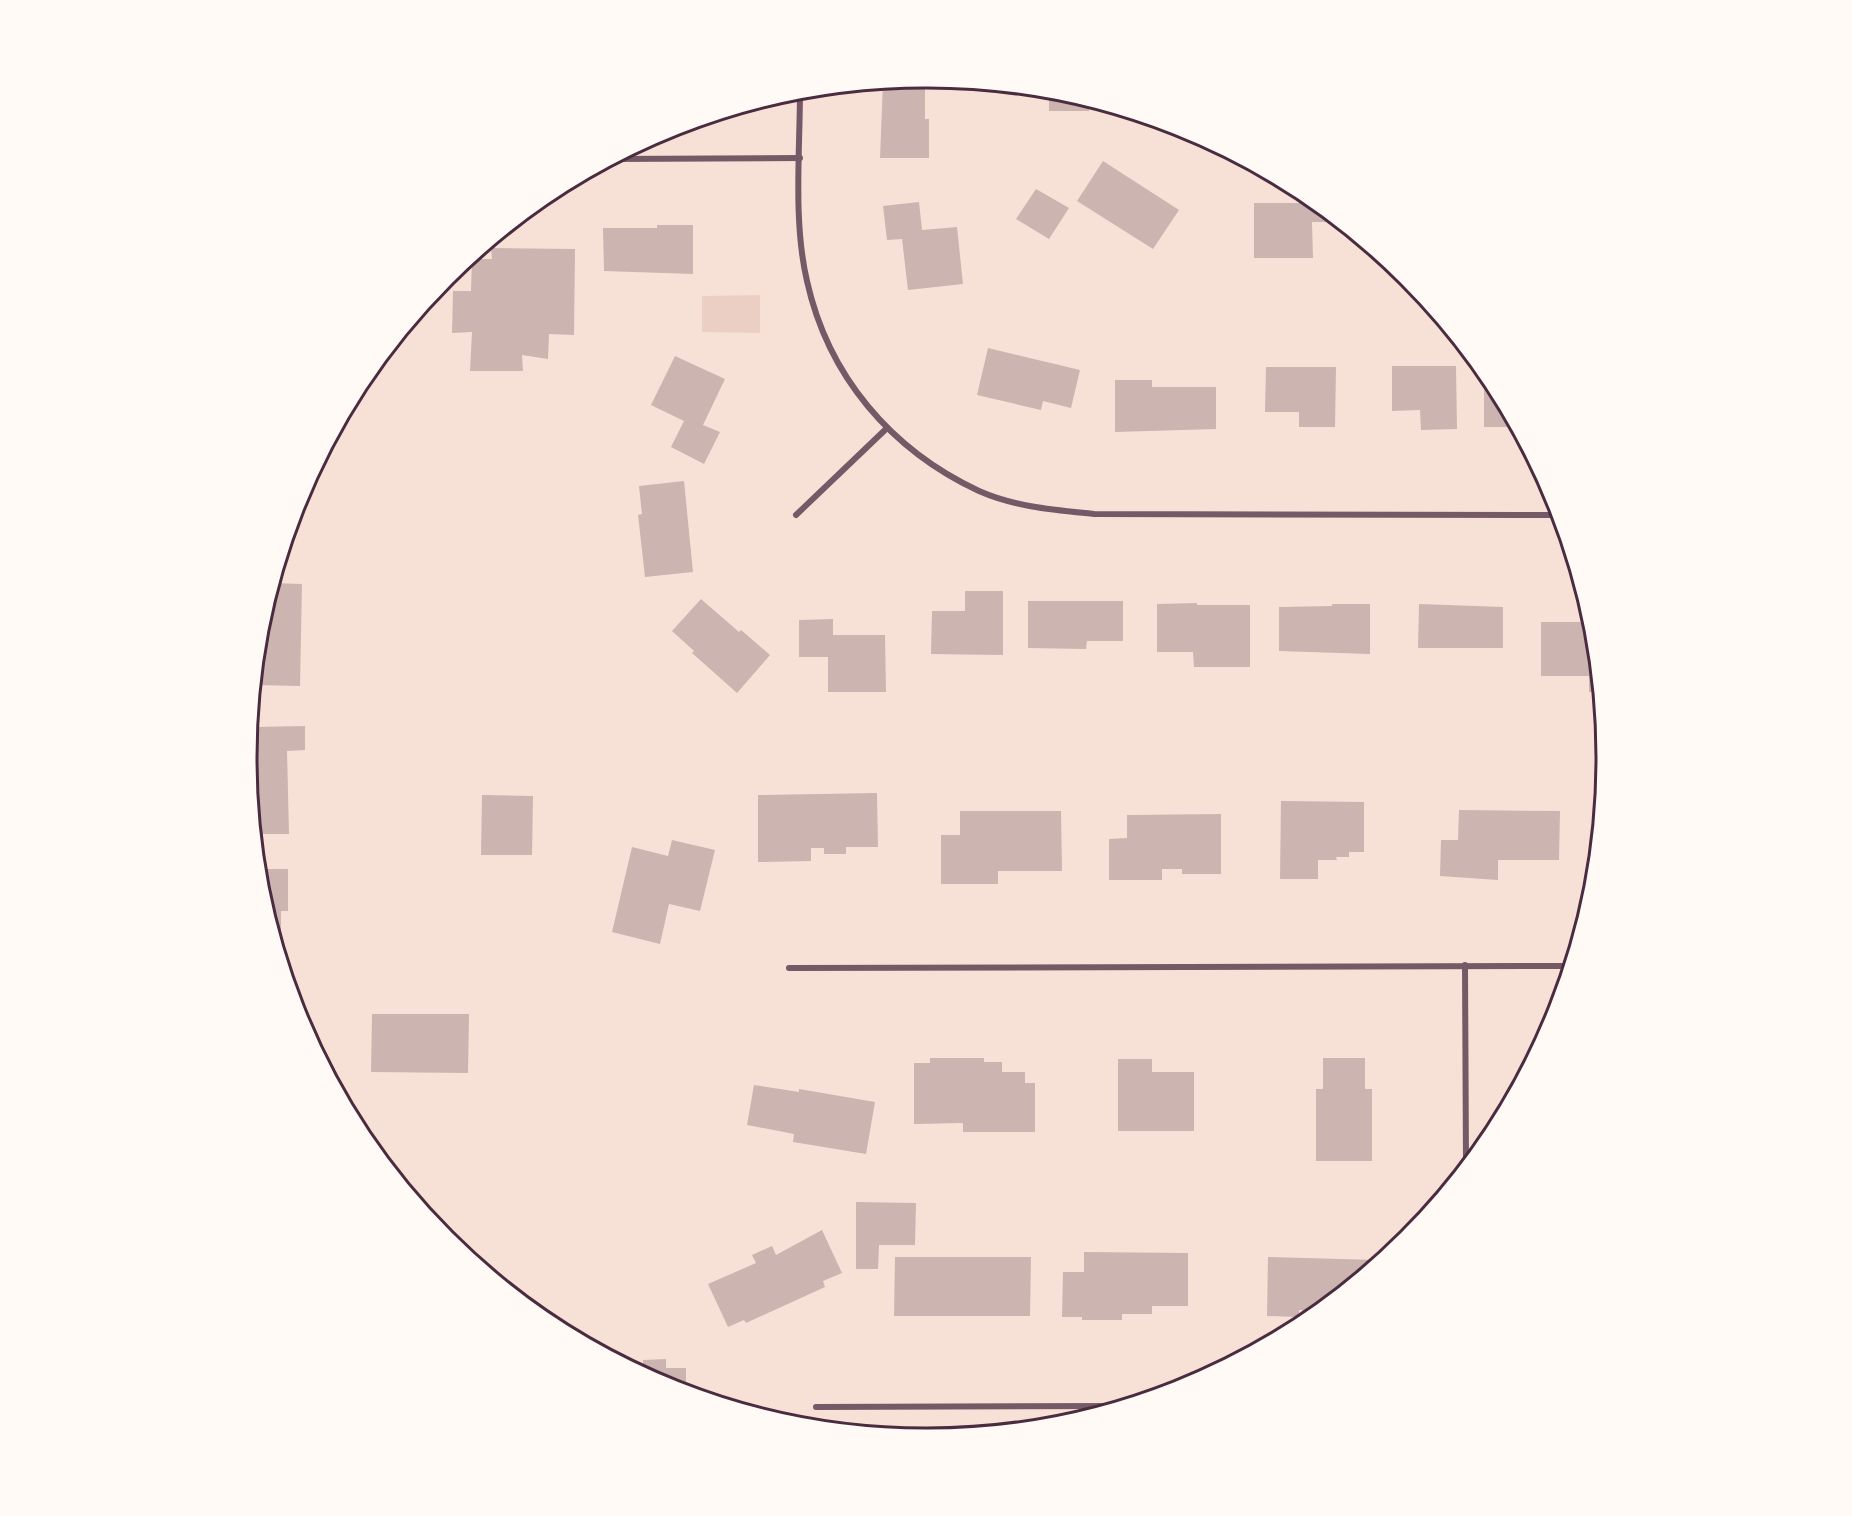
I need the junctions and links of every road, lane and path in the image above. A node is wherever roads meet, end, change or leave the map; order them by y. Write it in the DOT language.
graph roads {
  1 [pos="800,100"];
  2 [pos="800,158"];
  3 [pos="628,159"];
  4 [pos="886,429"];
  5 [pos="796,515"];
  6 [pos="1550,515"];
  7 [pos="1465,965"];
  8 [pos="1562,966"];
  9 [pos="789,968"];
  10 [pos="1466,1154"];
  11 [pos="1094,1406"];
  12 [pos="816,1407"];
  1 -- 2 [label="street"];
  2 -- 3 [label="street"];
  2 -- 4 [label="street"];
  4 -- 5 [label="street"];
  4 -- 6 [label="street"];
  7 -- 8 [label="street"];
  7 -- 9 [label="street"];
  7 -- 10 [label="street"];
  11 -- 12 [label="street"];
}
